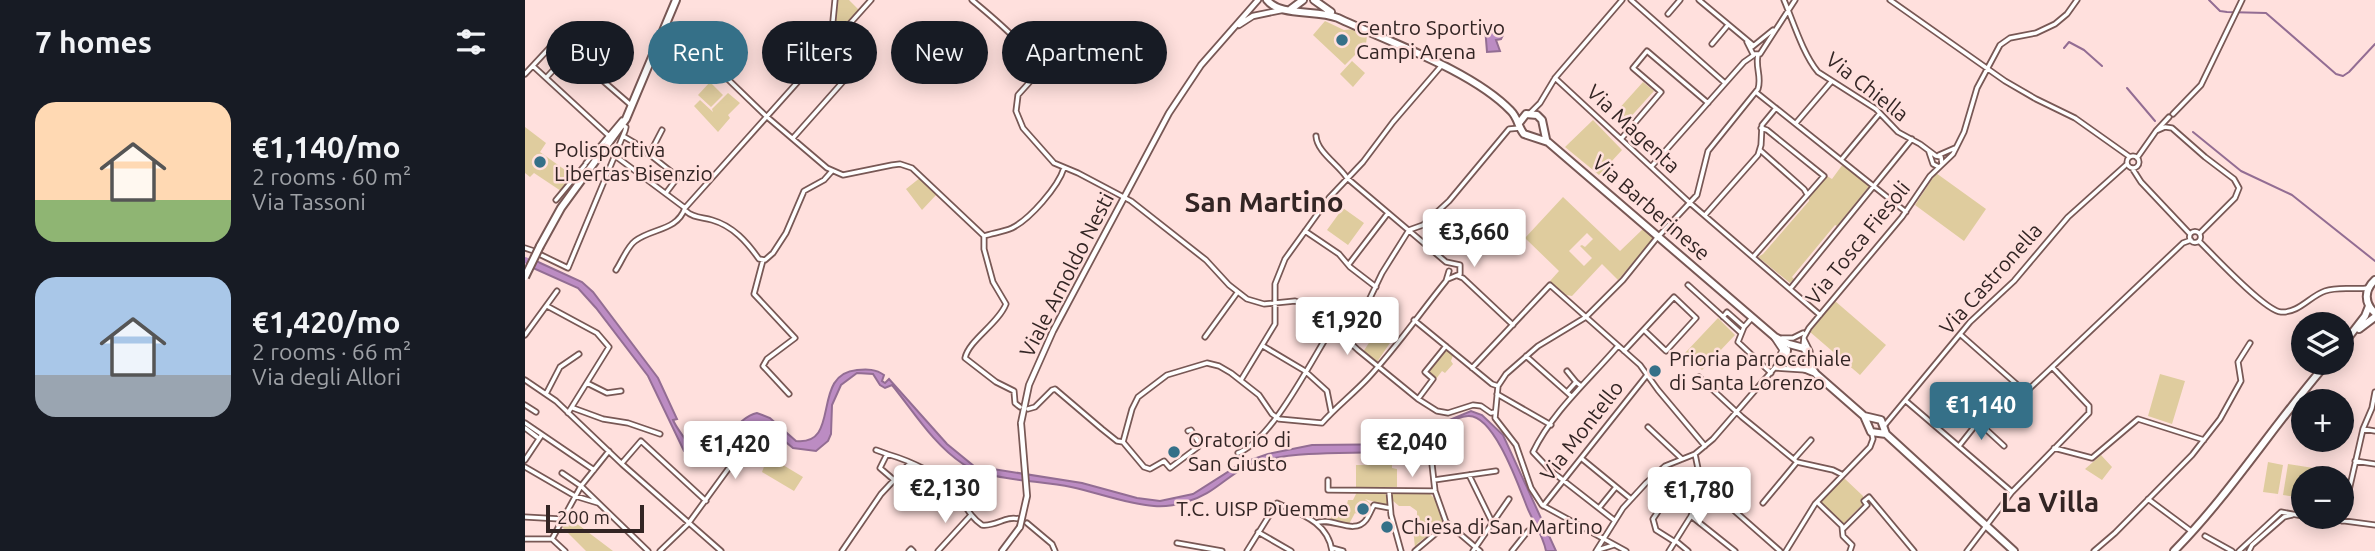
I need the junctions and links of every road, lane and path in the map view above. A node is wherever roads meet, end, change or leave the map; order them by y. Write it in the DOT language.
graph roads {
  1 [pos="676,0"];
  2 [pos="835,0"];
  3 [pos="871,0"];
  4 [pos="972,0"];
  5 [pos="1256,0"];
  6 [pos="1267,0"];
  7 [pos="1303,0"];
  8 [pos="1314,0"];
  9 [pos="1622,0"];
  10 [pos="1631,0"];
  11 [pos="1680,0"];
  12 [pos="1699,0"];
  13 [pos="1784,0"];
  14 [pos="1795,0"];
  15 [pos="1891,0"];
  16 [pos="2077,0"];
  17 [pos="2242,0"];
  18 [pos="1286,10"];
  19 [pos="1787,12"];
  20 [pos="1668,14"];
  21 [pos="667,21"];
  22 [pos="833,21"];
  23 [pos="852,21"];
  24 [pos="1728,25"];
  25 [pos="1775,29"];
  26 [pos="1227,35"];
  27 [pos="1711,44"];
  28 [pos="1753,46"];
  29 [pos="1762,50"];
  30 [pos="1411,51"];
  31 [pos="546,52"];
  32 [pos="1756,55"];
  33 [pos="1442,65"];
  34 [pos="533,66"];
  35 [pos="1987,68"];
  36 [pos="648,69"];
  37 [pos="525,74"];
  38 [pos="546,78"];
  39 [pos="1555,78"];
  40 [pos="1831,82"];
  41 [pos="1725,83"];
  42 [pos="553,84"];
  43 [pos="608,84"];
  44 [pos="734,84"];
  45 [pos="798,84"];
  46 [pos="841,84"];
  47 [pos="1756,92"];
  48 [pos="1541,103"];
  49 [pos="1708,103"];
  50 [pos="633,106"];
  51 [pos="1508,108"];
  52 [pos="1776,108"];
  53 [pos="1880,113"];
  54 [pos="1527,114"];
  55 [pos="1539,116"];
  56 [pos="769,117"];
  57 [pos="624,122"];
  58 [pos="1796,124"];
  59 [pos="1520,125"];
  60 [pos="1542,128"];
  61 [pos="1761,128"];
  62 [pos="662,130"];
  63 [pos="2156,131"];
  64 [pos="608,135"];
  65 [pos="622,136"];
  66 [pos="1316,136"];
  67 [pos="1534,136"];
  68 [pos="793,138"];
  69 [pos="1621,139"];
  70 [pos="1912,139"];
  71 [pos="1548,142"];
  72 [pos="1957,147"];
  73 [pos="1760,150"];
  74 [pos="1929,151"];
  75 [pos="614,155"];
  76 [pos="649,155"];
  77 [pos="1937,156"];
  78 [pos="1841,160"];
  79 [pos="1932,161"];
  80 [pos="2131,163"];
  81 [pos="1941,166"];
  82 [pos="1651,167"];
  83 [pos="1064,168"];
  84 [pos="832,171"];
  85 [pos="1931,176"];
  86 [pos="1347,178"];
  87 [pos="1874,186"];
  88 [pos="666,193"];
  89 [pos="1807,194"];
  90 [pos="1124,197"];
  91 [pos="556,201"];
  92 [pos="1690,203"];
  93 [pos="685,210"];
  94 [pos="1906,212"];
  95 [pos="1388,213"];
  96 [pos="1705,215"];
  97 [pos="1409,230"];
  98 [pos="1304,231"];
  99 [pos="2200,233"];
  100 [pos="2190,234"];
  101 [pos="984,236"];
  102 [pos="1658,237"];
  103 [pos="2191,240"];
  104 [pos="2199,241"];
  105 [pos="525,248"];
  106 [pos="534,251"];
  107 [pos="539,254"];
  108 [pos="1754,257"];
  109 [pos="763,260"];
  110 [pos="1446,262"];
  111 [pos="1349,264"];
  112 [pos="1454,264"];
  113 [pos="616,270"];
  114 [pos="1449,270"];
  115 [pos="525,276"];
  116 [pos="1459,276"];
  117 [pos="1446,281"];
  118 [pos="2375,281"];
  119 [pos="1688,285"];
  120 [pos="1376,287"];
  121 [pos="1790,289"];
  122 [pos="557,291"];
  123 [pos="2367,292"];
  124 [pos="1237,293"];
  125 [pos="1730,300"];
  126 [pos="1274,301"];
  127 [pos="547,306"];
  128 [pos="2369,306"];
  129 [pos="2375,315"];
  130 [pos="1820,316"];
  131 [pos="1586,317"];
  132 [pos="1723,317"];
  133 [pos="1751,319"];
  134 [pos="1414,320"];
  135 [pos="1513,324"];
  136 [pos="1744,327"];
  137 [pos="1332,328"];
  138 [pos="1644,330"];
  139 [pos="2354,332"];
  140 [pos="1741,333"];
  141 [pos="1961,334"];
  142 [pos="525,335"];
  143 [pos="1803,335"];
  144 [pos="1205,337"];
  145 [pos="1774,337"];
  146 [pos="1345,339"];
  147 [pos="2250,343"];
  148 [pos="1794,345"];
  149 [pos="1263,346"];
  150 [pos="1446,346"];
  151 [pos="1618,346"];
  152 [pos="1803,347"];
  153 [pos="1624,351"];
  154 [pos="579,354"];
  155 [pos="1785,354"];
  156 [pos="1526,356"];
  157 [pos="1789,365"];
  158 [pos="1378,366"];
  159 [pos="1805,366"];
  160 [pos="1472,368"];
  161 [pos="2053,368"];
  162 [pos="1774,370"];
  163 [pos="1305,371"];
  164 [pos="1567,371"];
  165 [pos="1816,374"];
  166 [pos="1647,375"];
  167 [pos="2317,375"];
  168 [pos="1699,377"];
  169 [pos="525,380"];
  170 [pos="1240,381"];
  171 [pos="1576,382"];
  172 [pos="587,383"];
  173 [pos="1498,386"];
  174 [pos="1582,387"];
  175 [pos="621,391"];
  176 [pos="1568,391"];
  177 [pos="2375,392"];
  178 [pos="546,394"];
  179 [pos="789,394"];
  180 [pos="1497,394"];
  181 [pos="1571,396"];
  182 [pos="1418,399"];
  183 [pos="1906,401"];
  184 [pos="525,405"];
  185 [pos="1020,407"];
  186 [pos="573,408"];
  187 [pos="1028,409"];
  188 [pos="1331,411"];
  189 [pos="536,412"];
  190 [pos="1495,412"];
  191 [pos="1738,412"];
  192 [pos="569,413"];
  193 [pos="1277,418"];
  194 [pos="1868,419"];
  195 [pos="1551,425"];
  196 [pos="525,426"];
  197 [pos="1648,427"];
  198 [pos="1884,427"];
  199 [pos="2363,429"];
  200 [pos="1188,431"];
  201 [pos="2375,431"];
  202 [pos="1871,432"];
  203 [pos="660,434"];
  204 [pos="540,437"];
  205 [pos="1811,440"];
  206 [pos="2204,440"];
  207 [pos="1123,442"];
  208 [pos="1705,446"];
  209 [pos="1959,446"];
  210 [pos="2004,446"];
  211 [pos="2054,448"];
  212 [pos="876,450"];
  213 [pos="609,451"];
  214 [pos="1238,453"];
  215 [pos="768,454"];
  216 [pos="887,454"];
  217 [pos="1695,454"];
  218 [pos="1581,457"];
  219 [pos="1682,459"];
  220 [pos="525,460"];
  221 [pos="1795,461"];
  222 [pos="2355,461"];
  223 [pos="910,463"];
  224 [pos="622,464"];
  225 [pos="1432,464"];
  226 [pos="2375,464"];
  227 [pos="2354,466"];
  228 [pos="525,467"];
  229 [pos="594,470"];
  230 [pos="1833,470"];
  231 [pos="1496,471"];
  232 [pos="1847,471"];
  233 [pos="562,473"];
  234 [pos="1469,475"];
  235 [pos="1699,475"];
  236 [pos="1843,475"];
  237 [pos="894,480"];
  238 [pos="1328,480"];
  239 [pos="1434,480"];
  240 [pos="1563,480"];
  241 [pos="581,486"];
  242 [pos="1616,487"];
  243 [pos="1702,488"];
  244 [pos="1389,491"];
  245 [pos="1435,491"];
  246 [pos="2012,492"];
  247 [pos="575,496"];
  248 [pos="1509,499"];
  249 [pos="1630,499"];
  250 [pos="2148,499"];
  251 [pos="706,501"];
  252 [pos="1817,502"];
  253 [pos="599,503"];
  254 [pos="1763,503"];
  255 [pos="1543,506"];
  256 [pos="1390,508"];
  257 [pos="1599,508"];
  258 [pos="2291,514"];
  259 [pos="971,516"];
  260 [pos="1691,516"];
  261 [pos="2291,516"];
  262 [pos="525,517"];
  263 [pos="562,519"];
  264 [pos="1019,519"];
  265 [pos="1614,520"];
  266 [pos="1492,522"];
  267 [pos="1027,523"];
  268 [pos="1316,523"];
  269 [pos="2354,523"];
  270 [pos="688,524"];
  271 [pos="1447,524"];
  272 [pos="1986,524"];
  273 [pos="2375,525"];
  274 [pos="1843,529"];
  275 [pos="1528,531"];
  276 [pos="1258,532"];
  277 [pos="2193,533"];
  278 [pos="2205,536"];
  279 [pos="1604,538"];
  280 [pos="525,539"];
  281 [pos="552,539"];
  282 [pos="1675,542"];
  283 [pos="1177,543"];
  284 [pos="1617,545"];
  285 [pos="1332,550"];
  286 [pos="1476,550"];
  287 [pos="565,551"];
  288 [pos="648,551"];
  289 [pos="660,551"];
  290 [pos="721,551"];
  291 [pos="842,551"];
  292 [pos="938,551"];
  293 [pos="1002,551"];
  294 [pos="1055,551"];
  295 [pos="1222,551"];
  296 [pos="1247,551"];
  297 [pos="1291,551"];
  298 [pos="1343,551"];
  299 [pos="1401,551"];
  300 [pos="1415,551"];
  301 [pos="1512,551"];
  302 [pos="1596,551"];
  303 [pos="1626,551"];
  304 [pos="1669,551"];
  305 [pos="1688,551"];
  306 [pos="1735,551"];
  307 [pos="1780,551"];
  308 [pos="1786,551"];
  309 [pos="1850,551"];
  310 [pos="1914,551"];
  311 [pos="1967,551"];
  312 [pos="2014,551"];
  313 [pos="2094,551"];
  314 [pos="2174,551"];
  315 [pos="2232,551"];
  316 [pos="2244,551"];
  1 -- 21 [label="main road"];
  2 -- 22 [label="street"];
  3 -- 23 [label="street"];
  4 -- 83 [label="street"];
  5 -- 26 [label="street, Viale Arnoldo Nesti"];
  6 -- 18 [label="main road, Via Barberinese"];
  7 -- 18 [label="main road"];
  8 -- 30 [label="main road, Via Barberinese"];
  9 -- 39 [label="street"];
  10 -- 41 [label="street"];
  11 -- 20 [label="street"];
  12 -- 24 [label="street"];
  13 -- 19 [label="street, Via Chiella"];
  14 -- 19 [label="street"];
  15 -- 35 [label="street"];
  16 -- 35 [label="street, Via Tosca Fiesoli"];
  17 -- 63 [label="street, Via Castronella"];
  18 -- 26 [label="street, Viale Arnoldo Nesti"];
  18 -- 30 [label="main road, Via Barberinese"];
  19 -- 25 [label="street"];
  19 -- 40 [label="street, Via Chiella"];
  24 -- 27 [label="street"];
  24 -- 28 [label="street"];
  25 -- 28 [label="street"];
  25 -- 29 [label="street"];
  26 -- 90 [label="street, Viale Arnoldo Nesti"];
  28 -- 29 [label="street"];
  28 -- 32 [label="street"];
  29 -- 32 [label="street"];
  30 -- 33 [label="main road, Via Barberinese"];
  31 -- 34 [label="street"];
  32 -- 41 [label="street"];
  32 -- 47 [label="street"];
  33 -- 51 [label="main road, Via Barberinese"];
  33 -- 86 [label="street"];
  34 -- 37 [label="street"];
  34 -- 38 [label="street"];
  35 -- 72 [label="street, Via Tosca Fiesoli"];
  35 -- 80 [label="street"];
  36 -- 50 [label="main road"];
  39 -- 48 [label="street"];
  39 -- 69 [label="street, Via Magenta"];
  40 -- 53 [label="street, Via Chiella"];
  40 -- 58 [label="street"];
  41 -- 49 [label="street"];
  42 -- 64 [label="street"];
  43 -- 50 [label="street"];
  44 -- 56 [label="street"];
  45 -- 56 [label="street"];
  46 -- 68 [label="street"];
  47 -- 52 [label="street"];
  47 -- 92 [label="street"];
  48 -- 54 [label="street"];
  48 -- 55 [label="street"];
  49 -- 69 [label="street"];
  49 -- 82 [label="street"];
  50 -- 57 [label="main road"];
  51 -- 54 [label="main road, Via Barberinese"];
  51 -- 59 [label="main road, Via Barberinese"];
  52 -- 58 [label="street"];
  52 -- 61 [label="street"];
  53 -- 70 [label="street, Via Chiella"];
  53 -- 78 [label="street"];
  54 -- 55 [label="main road, Via Barberinese"];
  54 -- 59 [label="main road"];
  55 -- 60 [label="main road, Via Barberinese"];
  56 -- 68 [label="street"];
  56 -- 93 [label="street"];
  57 -- 64 [label="street"];
  57 -- 65 [label="street"];
  57 -- 115 [label="main road, bridge"];
  58 -- 78 [label="street"];
  59 -- 67 [label="main road, Via Barberinese"];
  59 -- 97 [label="street"];
  60 -- 67 [label="main road"];
  60 -- 71 [label="main road, Via Barberinese"];
  61 -- 73 [label="street"];
  61 -- 89 [label="street"];
  62 -- 76 [label="street"];
  63 -- 80 [label="street, Via Castronella"];
  63 -- 99 [label="street"];
  64 -- 91 [label="street"];
  65 -- 75 [label="street"];
  65 -- 76 [label="street"];
  66 -- 86 [label="street"];
  67 -- 71 [label="main road, Via Barberinese"];
  68 -- 84 [label="street"];
  69 -- 82 [label="street, Via Magenta"];
  70 -- 74 [label="street, Via Chiella"];
  70 -- 87 [label="street"];
  71 -- 102 [label="main road, Via Barberinese"];
  72 -- 77 [label="street"];
  72 -- 81 [label="street, Via Tosca Fiesoli"];
  73 -- 89 [label="street"];
  73 -- 96 [label="street"];
  74 -- 77 [label="street, Via Chiella"];
  74 -- 79 [label="street"];
  75 -- 88 [label="street"];
  75 -- 107 [label="street"];
  76 -- 88 [label="street"];
  77 -- 79 [label="street"];
  77 -- 81 [label="street"];
  78 -- 87 [label="street"];
  79 -- 81 [label="street"];
  79 -- 85 [label="street, Via Tosca Fiesoli"];
  80 -- 100 [label="street"];
  80 -- 141 [label="street, Via Castronella"];
  81 -- 85 [label="street, Via Tosca Fiesoli"];
  82 -- 92 [label="street, Via Magenta"];
  83 -- 90 [label="street"];
  83 -- 101 [label="street"];
  84 -- 101 [label="street"];
  84 -- 109 [label="street"];
  85 -- 94 [label="street, Via Tosca Fiesoli"];
  86 -- 95 [label="street"];
  86 -- 98 [label="street"];
  87 -- 94 [label="street"];
  87 -- 121 [label="street"];
  88 -- 93 [label="street"];
  89 -- 108 [label="street"];
  90 -- 124 [label="street"];
  90 -- 293 [label="street, Viale Arnoldo Nesti, bridge"];
  92 -- 96 [label="street, Via Magenta"];
  92 -- 102 [label="street"];
  93 -- 109 [label="street"];
  93 -- 113 [label="street"];
  94 -- 130 [label="street, Via Tosca Fiesoli"];
  95 -- 97 [label="street"];
  95 -- 111 [label="street"];
  96 -- 108 [label="street, Via Magenta"];
  97 -- 110 [label="street"];
  97 -- 120 [label="street"];
  98 -- 111 [label="street"];
  98 -- 126 [label="street"];
  99 -- 100 [label="street"];
  99 -- 104 [label="street"];
  100 -- 103 [label="street"];
  101 -- 185 [label="street"];
  102 -- 125 [label="main road, Via Barberinese"];
  102 -- 131 [label="street"];
  103 -- 104 [label="street"];
  103 -- 161 [label="street"];
  104 -- 123 [label="street"];
  105 -- 106 [label="street"];
  108 -- 121 [label="street, Via Magenta"];
  109 -- 179 [label="street"];
  110 -- 112 [label="street"];
  110 -- 114 [label="street"];
  111 -- 120 [label="street"];
  112 -- 114 [label="street"];
  112 -- 116 [label="street"];
  114 -- 116 [label="street"];
  114 -- 117 [label="street"];
  116 -- 117 [label="street"];
  116 -- 135 [label="street"];
  117 -- 134 [label="street"];
  118 -- 123 [label="main road"];
  119 -- 132 [label="street"];
  120 -- 146 [label="street"];
  121 -- 130 [label="street, Via Magenta"];
  122 -- 127 [label="street"];
  123 -- 128 [label="main road"];
  124 -- 126 [label="street"];
  124 -- 144 [label="street"];
  125 -- 133 [label="main road, Via Barberinese"];
  125 -- 145 [label="main road, Via Barberinese"];
  126 -- 137 [label="street"];
  126 -- 149 [label="street"];
  127 -- 142 [label="street"];
  127 -- 172 [label="street"];
  128 -- 129 [label="main road"];
  128 -- 139 [label="main road"];
  129 -- 139 [label="main road"];
  130 -- 143 [label="street, Via Tosca Fiesoli"];
  131 -- 135 [label="street"];
  131 -- 151 [label="street"];
  131 -- 156 [label="street"];
  132 -- 136 [label="street"];
  132 -- 140 [label="street"];
  133 -- 136 [label="street"];
  133 -- 145 [label="main road, Via Barberinese"];
  134 -- 150 [label="street"];
  134 -- 158 [label="street"];
  135 -- 160 [label="street"];
  136 -- 140 [label="street"];
  137 -- 146 [label="street"];
  137 -- 163 [label="street"];
  138 -- 138 [label="street"];
  138 -- 153 [label="street"];
  140 -- 162 [label="street"];
  141 -- 161 [label="street"];
  141 -- 183 [label="street, Via Castronella"];
  143 -- 145 [label="street, Via Tosca Fiesoli"];
  143 -- 148 [label="street, Via Tosca Fiesoli"];
  143 -- 152 [label="street"];
  143 -- 165 [label="street"];
  145 -- 148 [label="main road, Via Barberinese"];
  145 -- 155 [label="main road, Via Barberinese"];
  145 -- 162 [label="street"];
  146 -- 158 [label="street"];
  147 -- 206 [label="street"];
  148 -- 152 [label="main road, Via Barberinese"];
  148 -- 155 [label="main road"];
  149 -- 163 [label="street"];
  149 -- 170 [label="street"];
  150 -- 160 [label="street"];
  150 -- 182 [label="street"];
  151 -- 153 [label="street"];
  151 -- 174 [label="street"];
  152 -- 159 [label="main road"];
  153 -- 166 [label="street"];
  154 -- 178 [label="street"];
  155 -- 157 [label="main road, Via Barberinese"];
  155 -- 162 [label="street"];
  156 -- 173 [label="street"];
  156 -- 176 [label="street"];
  157 -- 159 [label="main road"];
  157 -- 162 [label="street"];
  158 -- 182 [label="street"];
  158 -- 188 [label="street"];
  159 -- 162 [label="street"];
  159 -- 165 [label="main road"];
  160 -- 173 [label="street"];
  161 -- 211 [label="street"];
  162 -- 191 [label="street"];
  163 -- 188 [label="street"];
  163 -- 193 [label="street"];
  164 -- 171 [label="street"];
  165 -- 194 [label="main road"];
  166 -- 208 [label="street"];
  166 -- 218 [label="street, Via Montello"];
  167 -- 277 [label="main road"];
  168 -- 191 [label="street"];
  169 -- 178 [label="street"];
  170 -- 193 [label="street"];
  170 -- 207 [label="street"];
  171 -- 174 [label="street"];
  171 -- 176 [label="street"];
  172 -- 175 [label="street"];
  172 -- 186 [label="street"];
  173 -- 180 [label="street"];
  174 -- 181 [label="street"];
  176 -- 181 [label="street"];
  177 -- 199 [label="street"];
  178 -- 192 [label="street"];
  180 -- 190 [label="street"];
  180 -- 195 [label="street"];
  181 -- 195 [label="street"];
  182 -- 190 [label="street"];
  183 -- 198 [label="street, Via Castronella"];
  183 -- 209 [label="street"];
  184 -- 189 [label="street"];
  186 -- 192 [label="street"];
  186 -- 203 [label="street"];
  187 -- 207 [label="street"];
  188 -- 193 [label="street"];
  190 -- 255 [label="street"];
  191 -- 208 [label="street"];
  191 -- 221 [label="street"];
  192 -- 213 [label="street"];
  193 -- 214 [label="street"];
  194 -- 198 [label="main road"];
  194 -- 202 [label="main road"];
  195 -- 240 [label="street"];
  196 -- 204 [label="street"];
  197 -- 219 [label="street"];
  198 -- 202 [label="main road"];
  198 -- 272 [label="main road"];
  199 -- 201 [label="street"];
  199 -- 222 [label="street"];
  200 -- 207 [label="street"];
  202 -- 232 [label="street"];
  204 -- 220 [label="street"];
  204 -- 229 [label="street"];
  205 -- 221 [label="street"];
  206 -- 211 [label="street"];
  206 -- 250 [label="street"];
  208 -- 217 [label="street"];
  209 -- 210 [label="street"];
  209 -- 246 [label="street"];
  211 -- 246 [label="street"];
  212 -- 216 [label="street"];
  213 -- 224 [label="street"];
  213 -- 229 [label="street"];
  215 -- 251 [label="street"];
  216 -- 223 [label="street"];
  216 -- 237 [label="street"];
  217 -- 219 [label="street"];
  217 -- 235 [label="street"];
  218 -- 240 [label="street, Via Montello"];
  218 -- 242 [label="street"];
  219 -- 249 [label="street"];
  221 -- 230 [label="street"];
  221 -- 254 [label="street"];
  222 -- 226 [label="street"];
  222 -- 227 [label="street"];
  223 -- 237 [label="street"];
  223 -- 259 [label="street"];
  224 -- 251 [label="street"];
  224 -- 270 [label="street"];
  225 -- 239 [label="street"];
  228 -- 247 [label="street"];
  229 -- 241 [label="street"];
  230 -- 232 [label="street"];
  230 -- 236 [label="street"];
  231 -- 234 [label="street"];
  232 -- 236 [label="street"];
  233 -- 241 [label="street"];
  234 -- 239 [label="street"];
  234 -- 266 [label="street"];
  235 -- 243 [label="street"];
  235 -- 282 [label="street"];
  236 -- 252 [label="street"];
  237 -- 291 [label="street"];
  238 -- 244 [label="street"];
  239 -- 245 [label="street"];
  240 -- 255 [label="street, Via Montello"];
  240 -- 257 [label="street"];
  241 -- 247 [label="street"];
  241 -- 253 [label="street"];
  242 -- 249 [label="street"];
  242 -- 257 [label="street"];
  243 -- 260 [label="street"];
  243 -- 307 [label="street"];
  244 -- 245 [label="street"];
  244 -- 256 [label="street"];
  245 -- 271 [label="street"];
  246 -- 272 [label="street"];
  247 -- 253 [label="street"];
  247 -- 263 [label="street"];
  248 -- 266 [label="street"];
  249 -- 265 [label="street"];
  250 -- 277 [label="street"];
  250 -- 313 [label="street"];
  251 -- 270 [label="street"];
  252 -- 274 [label="street"];
  252 -- 308 [label="street"];
  253 -- 288 [label="street"];
  255 -- 279 [label="street"];
  256 -- 268 [label="street"];
  256 -- 299 [label="street"];
  257 -- 265 [label="street"];
  258 -- 316 [label="street"];
  259 -- 264 [label="street"];
  259 -- 292 [label="street"];
  260 -- 282 [label="street"];
  260 -- 306 [label="street"];
  261 -- 316 [label="street"];
  262 -- 263 [label="street"];
  263 -- 281 [label="street"];
  265 -- 279 [label="street"];
  266 -- 286 [label="street"];
  267 -- 294 [label="street"];
  268 -- 276 [label="street"];
  268 -- 285 [label="street"];
  269 -- 273 [label="street"];
  270 -- 289 [label="street"];
  270 -- 290 [label="street"];
  271 -- 286 [label="street"];
  271 -- 300 [label="street"];
  272 -- 311 [label="street"];
  272 -- 312 [label="main road"];
  274 -- 309 [label="street"];
  274 -- 310 [label="street"];
  275 -- 301 [label="street"];
  276 -- 296 [label="street"];
  276 -- 297 [label="street"];
  277 -- 314 [label="main road"];
  278 -- 315 [label="street"];
  279 -- 284 [label="street"];
  279 -- 302 [label="street"];
  280 -- 281 [label="street"];
  281 -- 287 [label="street"];
  282 -- 304 [label="street"];
  282 -- 305 [label="street"];
  283 -- 295 [label="street"];
  284 -- 302 [label="street"];
  284 -- 303 [label="street"];
  285 -- 298 [label="street"];
}
